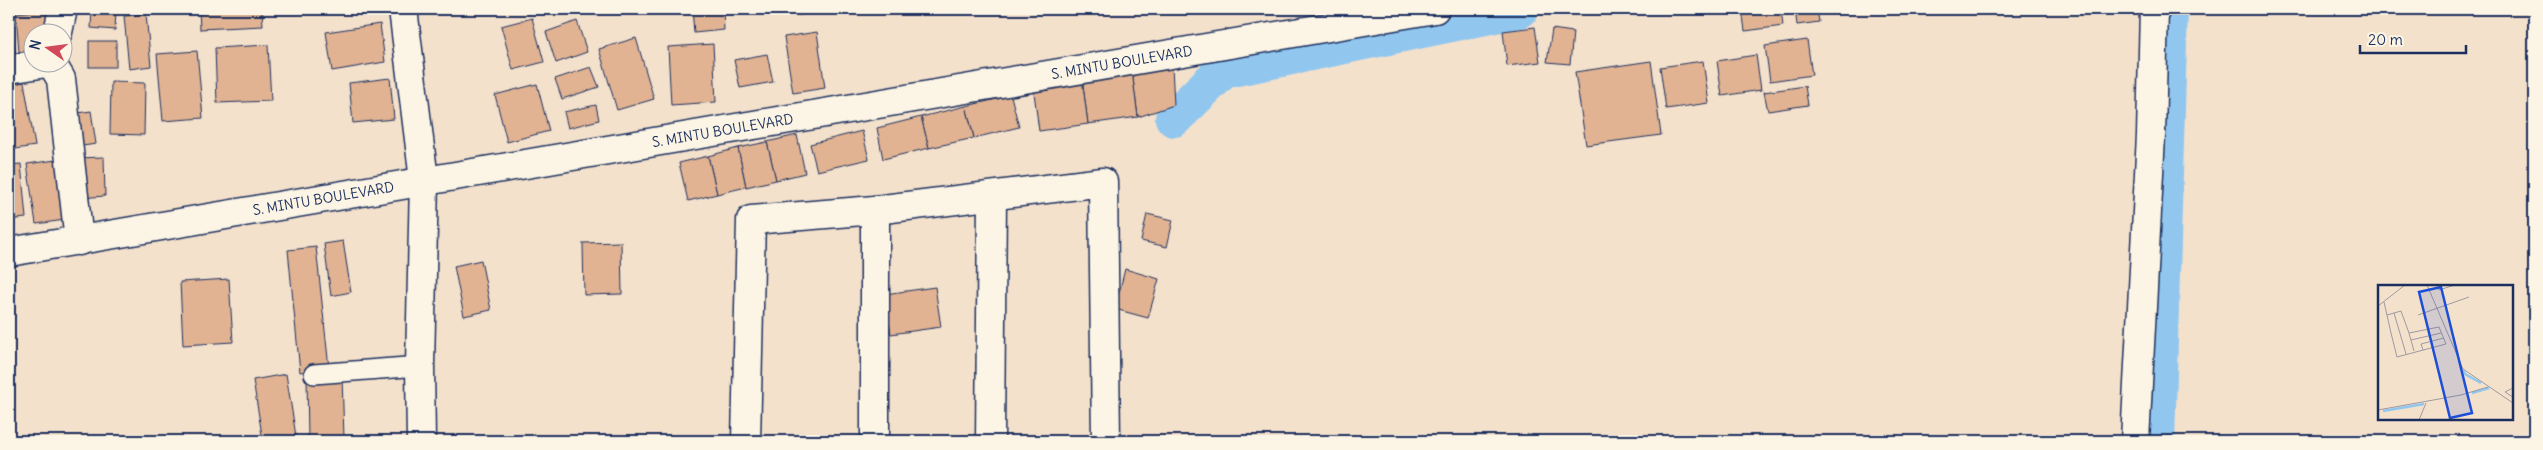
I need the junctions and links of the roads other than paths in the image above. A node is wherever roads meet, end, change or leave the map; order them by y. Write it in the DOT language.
graph roads {
  1 [pos="63,9"];
  2 [pos="403,9"];
  3 [pos="1435,9"];
  4 [pos="2154,9"];
  5 [pos="60,22"];
  6 [pos="22,68"];
  7 [pos="9,70"];
  8 [pos="57,72"];
  9 [pos="424,180"];
  10 [pos="992,196"];
  11 [pos="875,210"];
  12 [pos="79,241"];
  13 [pos="9,252"];
  14 [pos="420,366"];
  15 [pos="314,374"];
  16 [pos="421,441"];
  17 [pos="746,441"];
  18 [pos="875,441"];
  19 [pos="990,441"];
  20 [pos="1106,441"];
  21 [pos="2135,441"];
  1 -- 5 [label="street"];
  2 -- 9 [label="street"];
  3 -- 9 [label="street, S. MINTU BOULEVARD"];
  4 -- 21 [label="street"];
  6 -- 7 [label="street"];
  8 -- 12 [label="street"];
  9 -- 12 [label="street, S. MINTU BOULEVARD"];
  9 -- 14 [label="street"];
  10 -- 11 [label="street"];
  10 -- 19 [label="street"];
  10 -- 20 [label="street"];
  11 -- 17 [label="street"];
  11 -- 18 [label="street"];
  12 -- 13 [label="street, S. MINTU BOULEVARD"];
  14 -- 15 [label="lane"];
  14 -- 16 [label="street"];
}
